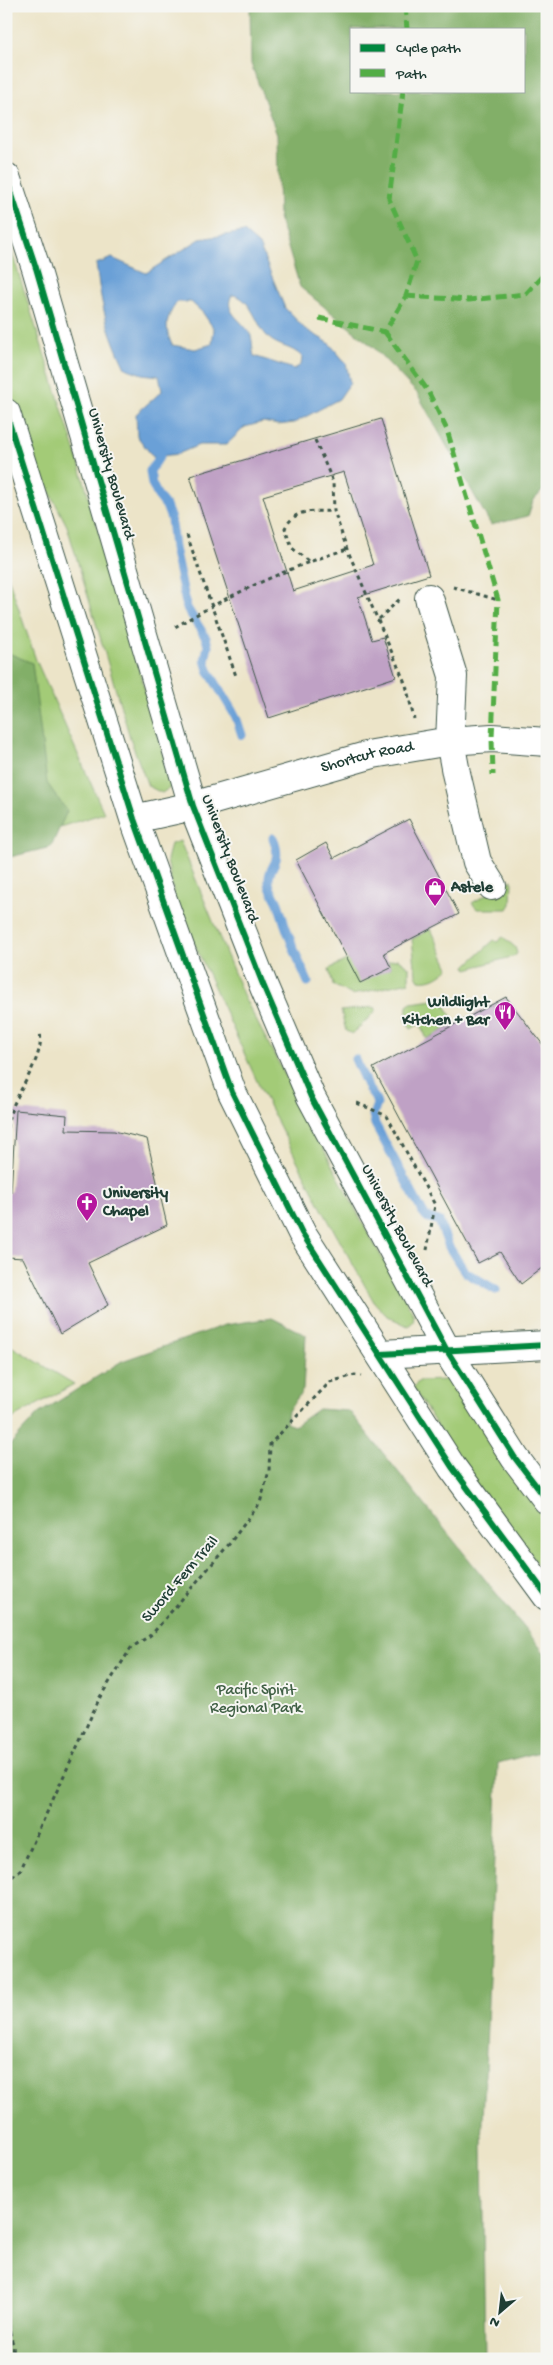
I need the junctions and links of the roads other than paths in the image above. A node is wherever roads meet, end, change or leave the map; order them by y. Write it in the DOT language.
graph roads {
  1 [pos="6,177"];
  2 [pos="6,413"];
  3 [pos="429,598"];
  4 [pos="450,741"];
  5 [pos="547,742"];
  6 [pos="193,806"];
  7 [pos="134,819"];
  8 [pos="492,886"];
  9 [pos="547,1345"];
  10 [pos="446,1349"];
  11 [pos="381,1354"];
  12 [pos="547,1500"];
  13 [pos="547,1596"];
  1 -- 6 [label="main road, University Boulevard"];
  2 -- 7 [label="main road"];
  3 -- 4 [label="main road"];
  4 -- 5 [label="main road, Shortcut Road"];
  4 -- 6 [label="main road, Shortcut Road"];
  4 -- 8 [label="main road"];
  6 -- 7 [label="main road, Shortcut Road"];
  6 -- 10 [label="main road, University Boulevard"];
  7 -- 11 [label="main road"];
  9 -- 10 [label="main road"];
  10 -- 11 [label="main road"];
  10 -- 12 [label="main road, University Boulevard"];
  11 -- 13 [label="main road"];
}
